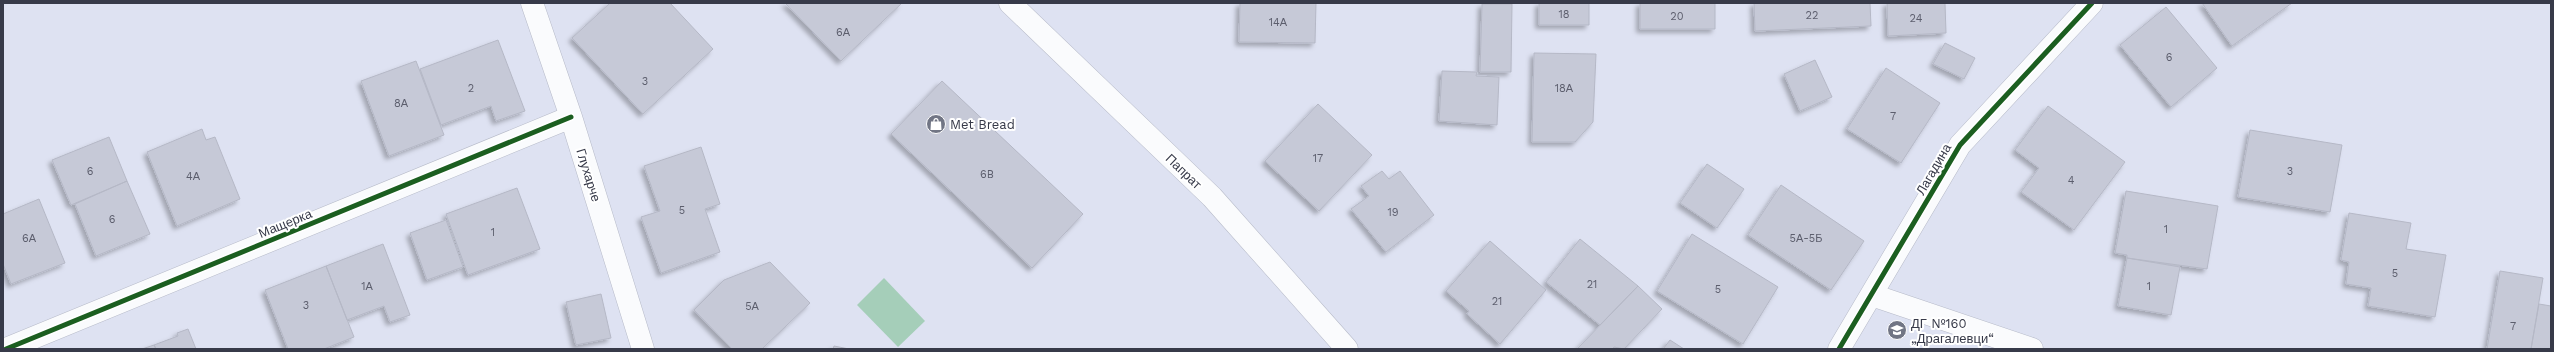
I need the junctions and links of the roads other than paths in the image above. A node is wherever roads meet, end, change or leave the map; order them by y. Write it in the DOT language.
graph roads {
  1 [pos="532,3"];
  2 [pos="1010,3"];
  3 [pos="2092,3"];
  4 [pos="571,117"];
  5 [pos="1872,295"];
  6 [pos="6,349"];
  7 [pos="643,349"];
  8 [pos="1347,349"];
  9 [pos="1839,349"];
  10 [pos="2032,349"];
  1 -- 4 [label="street, Глухарче"];
  2 -- 8 [label="street, Папрат"];
  3 -- 5 [label="street, Лагадина"];
  4 -- 6 [label="street, Мащерка"];
  4 -- 7 [label="street, Глухарче"];
  5 -- 9 [label="street, Лагадина"];
  5 -- 10 [label="street"];
}
